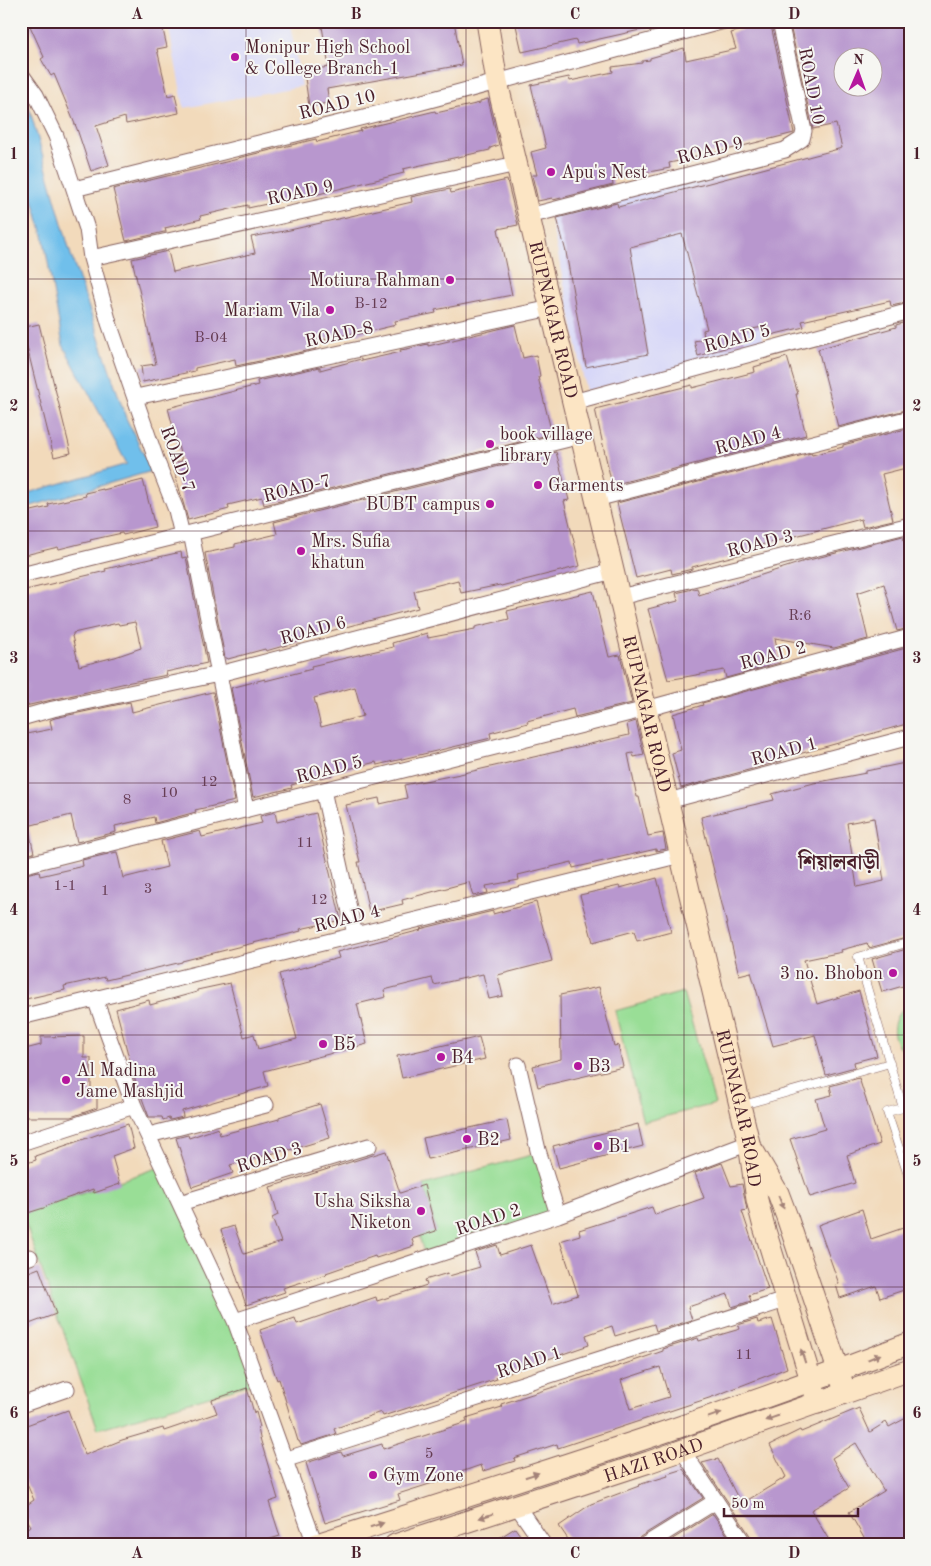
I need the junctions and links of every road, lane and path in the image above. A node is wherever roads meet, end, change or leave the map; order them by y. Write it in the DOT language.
graph roads {
  1 [pos="487,21"];
  2 [pos="724,21"];
  3 [pos="777,21"];
  4 [pos="21,74"];
  5 [pos="497,82"];
  6 [pos="785,150"];
  7 [pos="516,164"];
  8 [pos="74,189"];
  9 [pos="529,216"];
  10 [pos="91,258"];
  11 [pos="551,308"];
  12 [pos="910,311"];
  13 [pos="136,397"];
  14 [pos="573,402"];
  15 [pos="910,418"];
  16 [pos="581,436"];
  17 [pos="596,499"];
  18 [pos="910,525"];
  19 [pos="187,534"];
  20 [pos="613,571"];
  21 [pos="21,575"];
  22 [pos="620,598"];
  23 [pos="910,638"];
  24 [pos="219,674"];
  25 [pos="646,709"];
  26 [pos="21,718"];
  27 [pos="910,737"];
  28 [pos="323,790"];
  29 [pos="668,801"];
  30 [pos="246,810"];
  31 [pos="681,855"];
  32 [pos="21,866"];
  33 [pos="355,935"];
  34 [pos="910,942"];
  35 [pos="96,999"];
  36 [pos="21,1017"];
  37 [pos="890,1063"];
  38 [pos="518,1065"];
  39 [pos="266,1105"];
  40 [pos="134,1106"];
  41 [pos="740,1106"];
  42 [pos="906,1107"];
  43 [pos="149,1135"];
  44 [pos="21,1143"];
  45 [pos="750,1143"];
  46 [pos="369,1146"];
  47 [pos="910,1181"];
  48 [pos="180,1203"];
  49 [pos="558,1216"];
  50 [pos="785,1300"];
  51 [pos="235,1321"];
  52 [pos="910,1343"];
  53 [pos="910,1370"];
  54 [pos="838,1371"];
  55 [pos="811,1381"];
  56 [pos="67,1389"];
  57 [pos="846,1393"];
  58 [pos="818,1402"];
  59 [pos="21,1405"];
  60 [pos="682,1450"];
  61 [pos="284,1460"];
  62 [pos="716,1501"];
  63 [pos="517,1506"];
  64 [pos="315,1545"];
  65 [pos="395,1545"];
  66 [pos="544,1545"];
  67 [pos="645,1545"];
  68 [pos="746,1545"];
  1 -- 5 [label="street, RUPNAGAR ROAD"];
  2 -- 5 [label="street, ROAD 10"];
  3 -- 6 [label="street, ROAD 10"];
  4 -- 8 [label="street, ROAD-7"];
  5 -- 7 [label="street, RUPNAGAR ROAD"];
  5 -- 8 [label="street, ROAD 10"];
  6 -- 9 [label="street, ROAD 9"];
  7 -- 9 [label="street, RUPNAGAR ROAD"];
  7 -- 10 [label="street, ROAD 9"];
  8 -- 10 [label="street, ROAD-7"];
  9 -- 11 [label="street, RUPNAGAR ROAD"];
  10 -- 13 [label="street, ROAD-7"];
  11 -- 13 [label="street, ROAD-8"];
  11 -- 14 [label="street, RUPNAGAR ROAD"];
  12 -- 14 [label="street, ROAD 5"];
  13 -- 19 [label="street, ROAD-7"];
  14 -- 16 [label="street, RUPNAGAR ROAD"];
  15 -- 17 [label="street, ROAD 4"];
  16 -- 17 [label="street, RUPNAGAR ROAD"];
  16 -- 19 [label="street, ROAD-7"];
  17 -- 20 [label="street, RUPNAGAR ROAD"];
  18 -- 22 [label="street, ROAD 3"];
  19 -- 21 [label="street, ROAD-7"];
  19 -- 24 [label="street, ROAD-7"];
  20 -- 22 [label="street, RUPNAGAR ROAD"];
  20 -- 24 [label="street, ROAD 6"];
  22 -- 25 [label="street, RUPNAGAR ROAD"];
  23 -- 25 [label="street, ROAD 2"];
  24 -- 26 [label="street, ROAD 6"];
  24 -- 30 [label="street, ROAD-7"];
  25 -- 28 [label="street, ROAD 5"];
  25 -- 29 [label="street, RUPNAGAR ROAD"];
  27 -- 29 [label="street, ROAD 1"];
  28 -- 30 [label="street, ROAD 5"];
  28 -- 33 [label="street"];
  29 -- 31 [label="street, RUPNAGAR ROAD"];
  30 -- 32 [label="street, ROAD 5"];
  31 -- 33 [label="street, ROAD 4"];
  31 -- 41 [label="street, RUPNAGAR ROAD"];
  33 -- 35 [label="street, ROAD 4"];
  34 -- 37 [label="lane"];
  35 -- 36 [label="street, ROAD 4"];
  35 -- 40 [label="street"];
  37 -- 41 [label="lane"];
  37 -- 42 [label="lane"];
  38 -- 49 [label="street"];
  39 -- 43 [label="street"];
  40 -- 43 [label="street"];
  40 -- 44 [label="street"];
  41 -- 45 [label="street, RUPNAGAR ROAD"];
  42 -- 47 [label="lane"];
  43 -- 48 [label="street"];
  45 -- 49 [label="street, ROAD 2"];
  45 -- 50 [label="street, RUPNAGAR ROAD"];
  45 -- 54 [label="street, one-way"];
  46 -- 48 [label="street, ROAD 3"];
  48 -- 51 [label="street"];
  49 -- 51 [label="street, ROAD 2"];
  55 -- 50 [label="street, RUPNAGAR ROAD, one-way"];
  50 -- 61 [label="street, ROAD 1"];
  51 -- 61 [label="street"];
  54 -- 52 [label="street, one-way"];
  53 -- 57 [label="street, HAZI ROAD"];
  54 -- 55 [label="street"];
  54 -- 57 [label="street"];
  55 -- 58 [label="street, RUPNAGAR ROAD"];
  64 -- 55 [label="street, one-way"];
  56 -- 59 [label="street"];
  57 -- 58 [label="street, HAZI ROAD"];
  58 -- 60 [label="street, HAZI ROAD, one-way"];
  60 -- 62 [label="street"];
  60 -- 63 [label="street, HAZI ROAD"];
  61 -- 64 [label="street"];
  62 -- 67 [label="street"];
  62 -- 68 [label="street"];
  63 -- 65 [label="street, HAZI ROAD, one-way"];
  63 -- 66 [label="street"];
}
